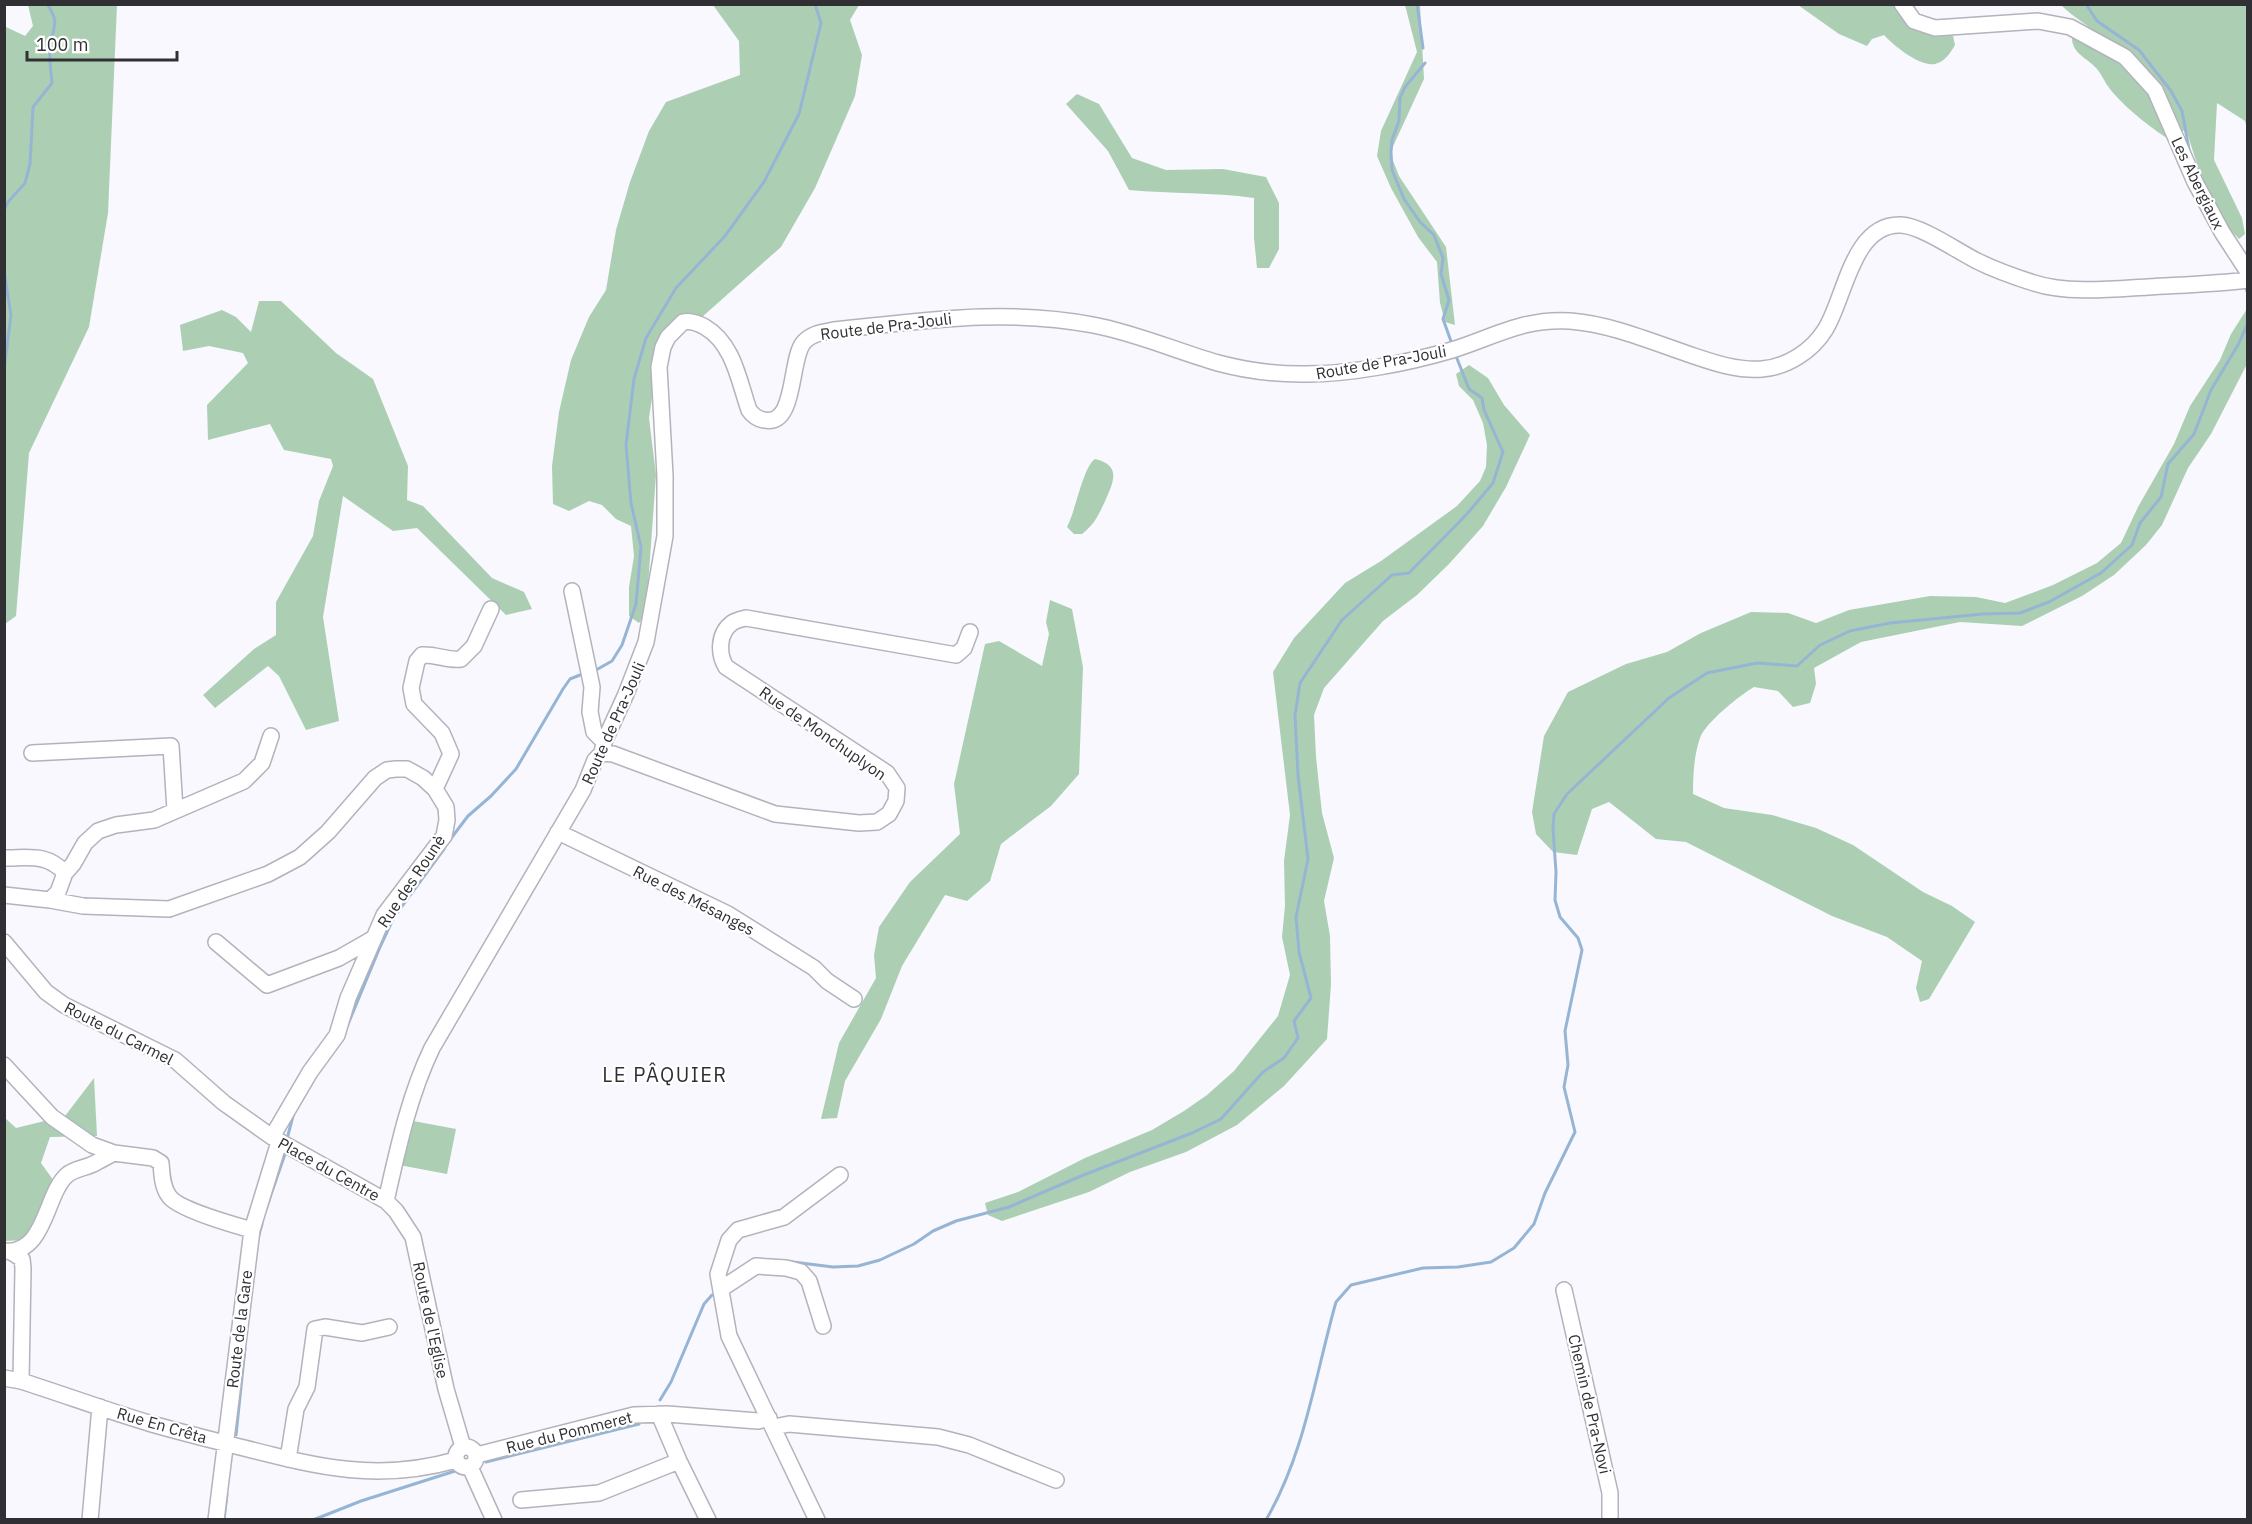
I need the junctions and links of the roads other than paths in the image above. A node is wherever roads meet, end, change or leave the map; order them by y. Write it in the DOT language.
graph roads {
  1 [pos="1902,4"];
  2 [pos="2247,272"];
  3 [pos="2247,280"];
  4 [pos="572,591"];
  5 [pos="491,609"];
  6 [pos="970,632"];
  7 [pos="272,736"];
  8 [pos="603,747"];
  9 [pos="32,753"];
  10 [pos="435,789"];
  11 [pos="174,810"];
  12 [pos="558,832"];
  13 [pos="4,858"];
  14 [pos="65,873"];
  15 [pos="4,895"];
  16 [pos="50,900"];
  17 [pos="374,938"];
  18 [pos="4,942"];
  19 [pos="216,942"];
  20 [pos="854,999"];
  21 [pos="4,1065"];
  22 [pos="276,1139"];
  23 [pos="114,1153"];
  24 [pos="840,1175"];
  25 [pos="386,1200"];
  26 [pos="252,1230"];
  27 [pos="8,1252"];
  28 [pos="721,1289"];
  29 [pos="1564,1290"];
  30 [pos="823,1326"];
  31 [pos="388,1327"];
  32 [pos="4,1378"];
  33 [pos="21,1381"];
  34 [pos="100,1407"];
  35 [pos="659,1414"];
  36 [pos="772,1423"];
  37 [pos="225,1443"];
  38 [pos="466,1457"];
  39 [pos="288,1459"];
  40 [pos="679,1461"];
  41 [pos="1056,1480"];
  42 [pos="521,1500"];
  43 [pos="90,1520"];
  44 [pos="216,1520"];
  45 [pos="494,1520"];
  46 [pos="708,1520"];
  47 [pos="817,1520"];
  48 [pos="1610,1520"];
  1 -- 2 [label="street, Les Abergiaux"];
  3 -- 8 [label="street, Route de Pra-Jouli"];
  4 -- 8 [label="street"];
  5 -- 10 [label="street"];
  6 -- 8 [label="street, Rue de Monchuplyon"];
  7 -- 11 [label="street"];
  8 -- 12 [label="street, Route de Pra-Jouli"];
  9 -- 11 [label="street"];
  10 -- 16 [label="street"];
  10 -- 17 [label="street, Rue des Rounè"];
  11 -- 14 [label="street"];
  12 -- 20 [label="street, Rue des Mésanges"];
  12 -- 25 [label="street, Route de Pra-Jouli"];
  13 -- 14 [label="street"];
  14 -- 16 [label="street"];
  15 -- 16 [label="street"];
  17 -- 19 [label="street"];
  17 -- 22 [label="street, Rue des Rounè"];
  18 -- 22 [label="street, Route du Carmel"];
  21 -- 23 [label="street"];
  22 -- 25 [label="street, Place du Centre"];
  22 -- 26 [label="street, Route de la Gare"];
  23 -- 26 [label="street"];
  23 -- 27 [label="street"];
  24 -- 28 [label="street"];
  25 -- 38 [label="street, Route de l'Eglise"];
  26 -- 37 [label="street, Route de la Gare"];
  27 -- 33 [label="street"];
  28 -- 30 [label="street"];
  28 -- 36 [label="street"];
  29 -- 48 [label="street, Chemin de Pra-Novi"];
  31 -- 39 [label="street"];
  32 -- 33 [label="street, Rue En Crêta"];
  33 -- 34 [label="street, Rue En Crêta"];
  34 -- 37 [label="street, Rue En Crêta"];
  34 -- 43 [label="street, Rue En Crêta"];
  35 -- 36 [label="street, Rue du Pommeret"];
  35 -- 38 [label="street, Rue du Pommeret"];
  35 -- 40 [label="street"];
  36 -- 41 [label="street, Rue du Pommeret"];
  36 -- 47 [label="street"];
  37 -- 39 [label="street, Rue En Crêta"];
  37 -- 44 [label="street, Route de la Gare"];
  38 -- 39 [label="street, Rue du Pommeret"];
  38 -- 45 [label="street, Route de l'Eglise"];
  40 -- 42 [label="street"];
  40 -- 46 [label="street"];
}
